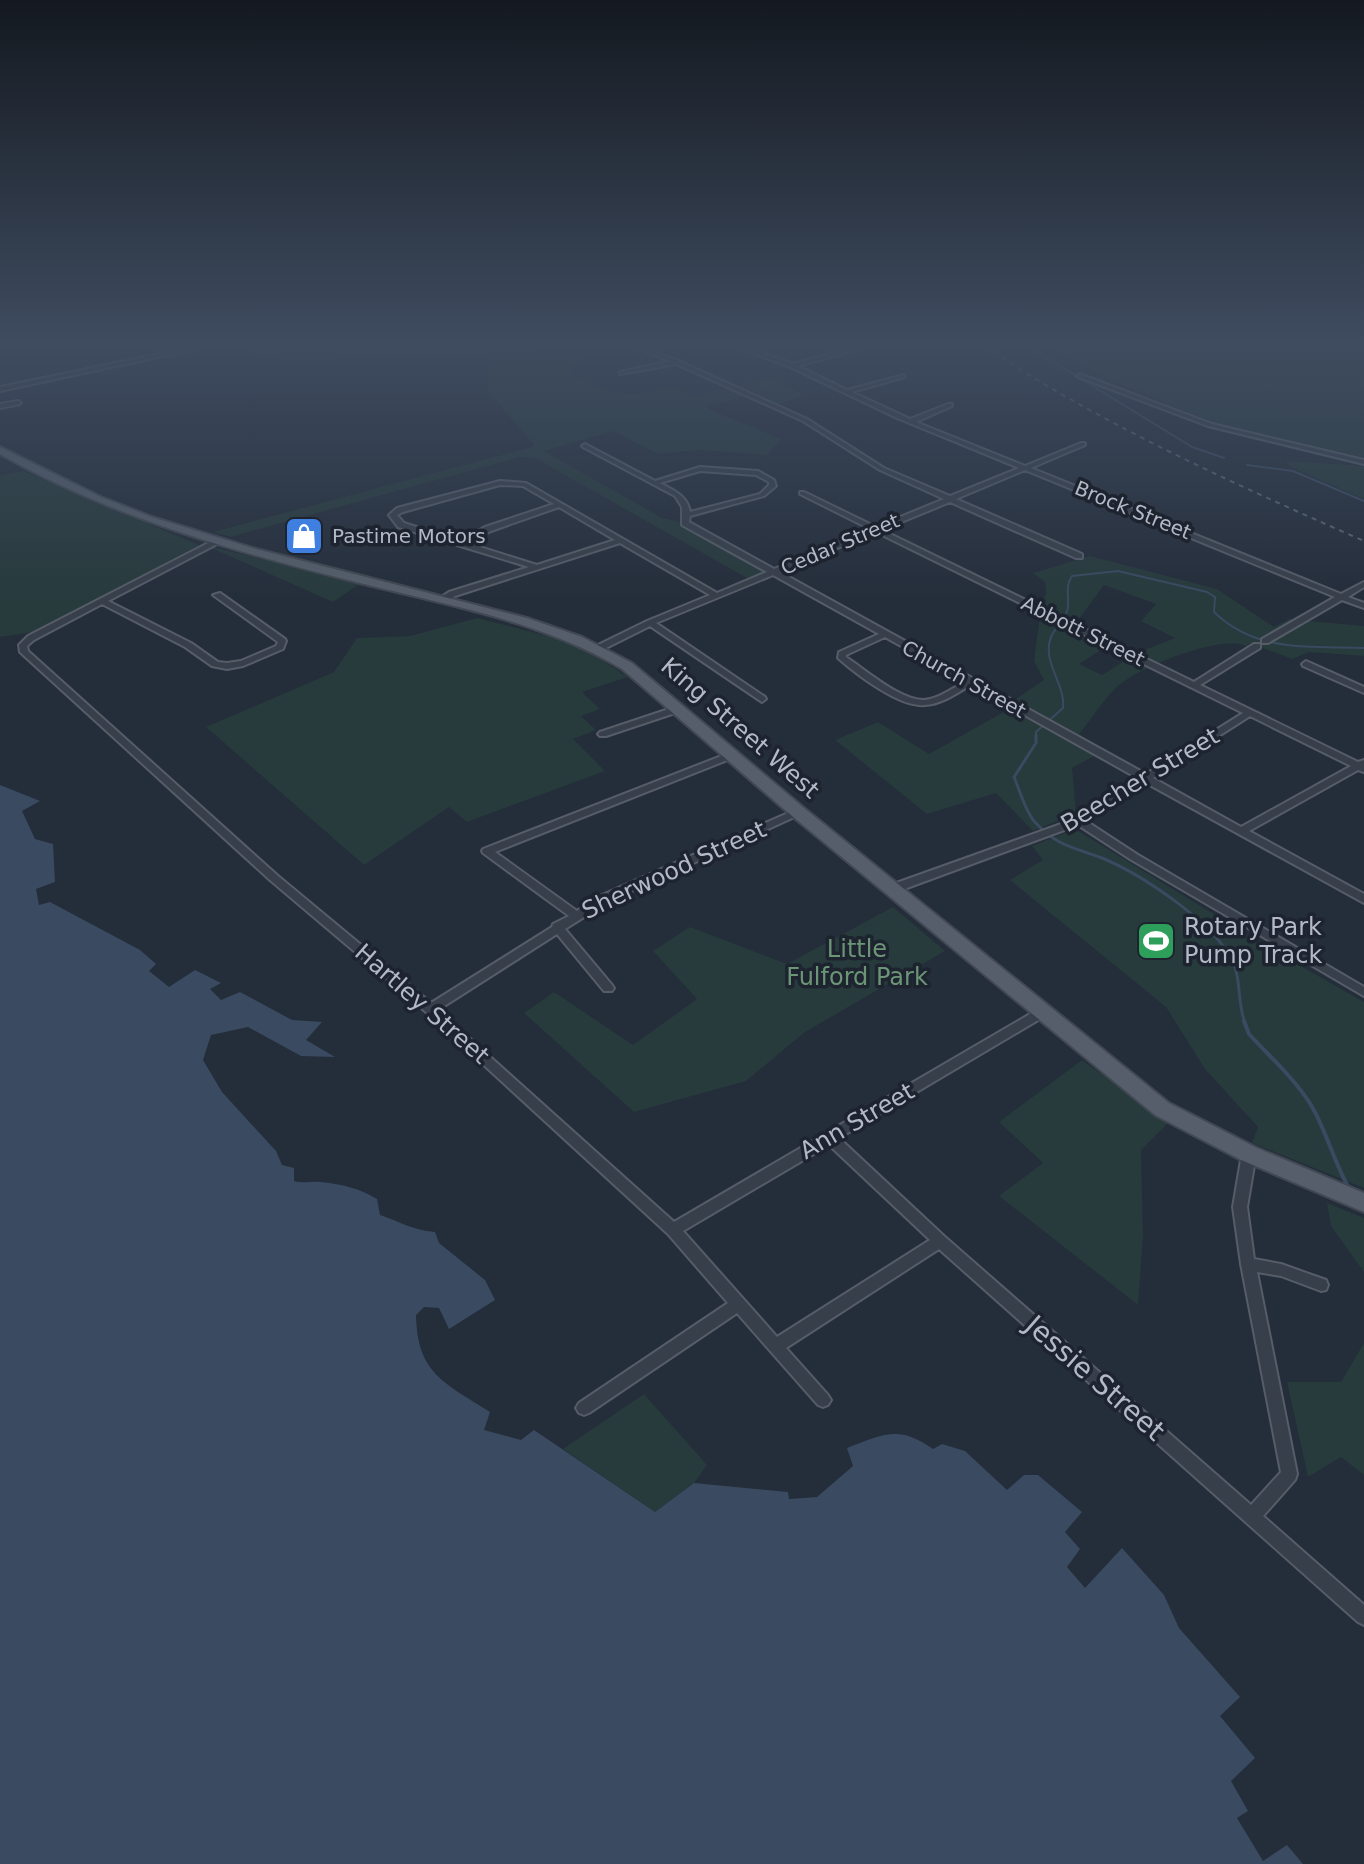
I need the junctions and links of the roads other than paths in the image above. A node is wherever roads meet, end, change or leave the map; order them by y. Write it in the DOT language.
graph roads {
  1 [pos="818,428"];
  2 [pos="929,428"];
  3 [pos="1222,428"];
  4 [pos="1083,444"];
  5 [pos="585,446"];
  6 [pos="0,450"];
  7 [pos="1364,462"];
  8 [pos="1027,467"];
  9 [pos="654,483"];
  10 [pos="802,493"];
  11 [pos="949,499"];
  12 [pos="558,505"];
  13 [pos="687,515"];
  14 [pos="876,529"];
  15 [pos="619,541"];
  16 [pos="214,542"];
  17 [pos="459,544"];
  18 [pos="1079,556"];
  19 [pos="536,567"];
  20 [pos="774,572"];
  21 [pos="1364,584"];
  22 [pos="217,595"];
  23 [pos="717,596"];
  24 [pos="1344,597"];
  25 [pos="443,600"];
  26 [pos="103,601"];
  27 [pos="1364,606"];
  28 [pos="650,623"];
  29 [pos="884,635"];
  30 [pos="599,648"];
  31 [pos="1306,664"];
  32 [pos="969,683"];
  33 [pos="1193,686"];
  34 [pos="1364,690"];
  35 [pos="762,699"];
  36 [pos="678,709"];
  37 [pos="1249,713"];
  38 [pos="603,734"];
  39 [pos="732,755"];
  40 [pos="1362,766"];
  41 [pos="1146,779"];
  42 [pos="798,812"];
  43 [pos="1079,821"];
  44 [pos="1241,831"];
  45 [pos="892,889"];
  46 [pos="1364,899"];
  47 [pos="575,915"];
  48 [pos="557,927"];
  49 [pos="608,988"];
  50 [pos="1364,992"];
  51 [pos="430,1009"];
  52 [pos="1041,1013"];
  53 [pos="829,1137"];
  54 [pos="1249,1154"];
  55 [pos="1364,1203"];
  56 [pos="673,1230"];
  57 [pos="940,1241"];
  58 [pos="1248,1264"];
  59 [pos="1321,1285"];
  60 [pos="738,1305"];
  61 [pos="776,1346"];
  62 [pos="823,1400"];
  63 [pos="584,1408"];
  64 [pos="1252,1516"];
  65 [pos="1364,1616"];
  1 -- 11 [label="street"];
  2 -- 8 [label="street, Brock Street"];
  3 -- 7 [label="street"];
  4 -- 8 [label="street, Cedar Street"];
  5 -- 9 [label="street, Church Street"];
  6 -- 16 [label="main road, King Street West"];
  8 -- 11 [label="street, Cedar Street"];
  8 -- 24 [label="street, Brock Street"];
  9 -- 13 [label="street, Church Street"];
  9 -- 13 [label="street"];
  10 -- 14 [label="street, Abbott Street"];
  11 -- 14 [label="street, Cedar Street"];
  11 -- 18 [label="street"];
  12 -- 15 [label="street"];
  12 -- 17 [label="street"];
  12 -- 17 [label="street"];
  13 -- 20 [label="street, Church Street"];
  14 -- 20 [label="street, Cedar Street"];
  14 -- 33 [label="street, Abbott Street"];
  15 -- 19 [label="street"];
  15 -- 23 [label="street"];
  16 -- 25 [label="main road, King Street West"];
  16 -- 26 [label="street"];
  17 -- 19 [label="street"];
  19 -- 25 [label="street"];
  20 -- 23 [label="street, Cedar Street"];
  20 -- 29 [label="street, Church Street"];
  21 -- 24 [label="street"];
  22 -- 26 [label="street"];
  23 -- 28 [label="street, Cedar Street"];
  24 -- 27 [label="street, Brock Street"];
  24 -- 33 [label="street"];
  25 -- 30 [label="main road, King Street West"];
  26 -- 51 [label="street, Hartley Street"];
  28 -- 30 [label="street, Cedar Street"];
  28 -- 35 [label="street"];
  29 -- 32 [label="street, Church Street"];
  29 -- 32 [label="street"];
  30 -- 36 [label="main road, King Street West"];
  31 -- 34 [label="street"];
  32 -- 41 [label="street, Church Street"];
  33 -- 37 [label="street, Abbott Street"];
  36 -- 38 [label="street"];
  36 -- 39 [label="main road, King Street West"];
  37 -- 40 [label="street, Abbott Street"];
  37 -- 41 [label="street, Beecher Street"];
  39 -- 42 [label="main road, King Street West"];
  39 -- 47 [label="street"];
  40 -- 44 [label="street"];
  41 -- 43 [label="street, Beecher Street"];
  41 -- 44 [label="street, Church Street"];
  42 -- 45 [label="main road, King Street West"];
  42 -- 47 [label="street, Sherwood Street"];
  43 -- 45 [label="street, Beecher Street"];
  43 -- 50 [label="street"];
  44 -- 46 [label="street, Church Street"];
  45 -- 52 [label="main road, King Street West"];
  47 -- 48 [label="street, Sherwood Street"];
  48 -- 49 [label="street"];
  48 -- 51 [label="street, Sherwood Street"];
  51 -- 56 [label="street, Hartley Street"];
  52 -- 53 [label="street, Ann Street"];
  52 -- 54 [label="main road, King Street West"];
  53 -- 56 [label="street, Ann Street"];
  53 -- 57 [label="street, Jessie Street"];
  54 -- 55 [label="main road, King Street West"];
  54 -- 58 [label="street"];
  56 -- 60 [label="street, Hartley Street"];
  57 -- 61 [label="street"];
  57 -- 64 [label="street, Jessie Street"];
  58 -- 59 [label="street"];
  58 -- 64 [label="street"];
  60 -- 61 [label="street, Hartley Street"];
  60 -- 63 [label="street"];
  61 -- 62 [label="street, Hartley Street"];
  64 -- 65 [label="street, Jessie Street"];
}
